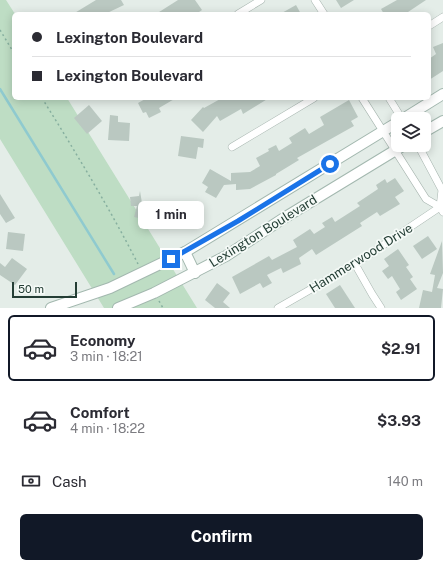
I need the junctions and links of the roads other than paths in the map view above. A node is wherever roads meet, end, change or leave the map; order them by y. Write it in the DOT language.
graph roads {
  1 [pos="261,0"];
  2 [pos="315,0"];
  3 [pos="241,12"];
  4 [pos="323,12"];
  5 [pos="443,17"];
  6 [pos="431,25"];
  7 [pos="443,94"];
  8 [pos="311,100"];
  9 [pos="363,100"];
  10 [pos="390,100"];
  11 [pos="398,112"];
  12 [pos="414,112"];
  13 [pos="443,121"];
  14 [pos="391,127"];
  15 [pos="431,128"];
  16 [pos="383,132"];
  17 [pos="391,145"];
  18 [pos="232,147"];
  19 [pos="393,152"];
  20 [pos="396,152"];
  21 [pos="422,152"];
  22 [pos="442,208"];
  23 [pos="185,252"];
  24 [pos="354,264"];
  25 [pos="196,272"];
  26 [pos="51,308"];
  27 [pos="118,308"];
  28 [pos="278,308"];
  29 [pos="381,308"];
  1 -- 3 [label="street"];
  2 -- 4 [label="street"];
  5 -- 6 [label="street"];
  7 -- 12 [label="street"];
  8 -- 18 [label="street"];
  9 -- 16 [label="street"];
  10 -- 11 [label="street"];
  13 -- 15 [label="street"];
  14 -- 16 [label="street, Lexington Boulevard"];
  16 -- 17 [label="street"];
  16 -- 23 [label="street, Lexington Boulevard"];
  19 -- 25 [label="street, Lexington Boulevard"];
  20 -- 22 [label="street"];
  21 -- 22 [label="street"];
  22 -- 24 [label="street, Hammerwood Drive"];
  23 -- 25 [label="street"];
  23 -- 26 [label="street, Lexington Boulevard"];
  24 -- 28 [label="street, Hammerwood Drive"];
  24 -- 29 [label="street"];
  25 -- 27 [label="street, Lexington Boulevard"];
}
